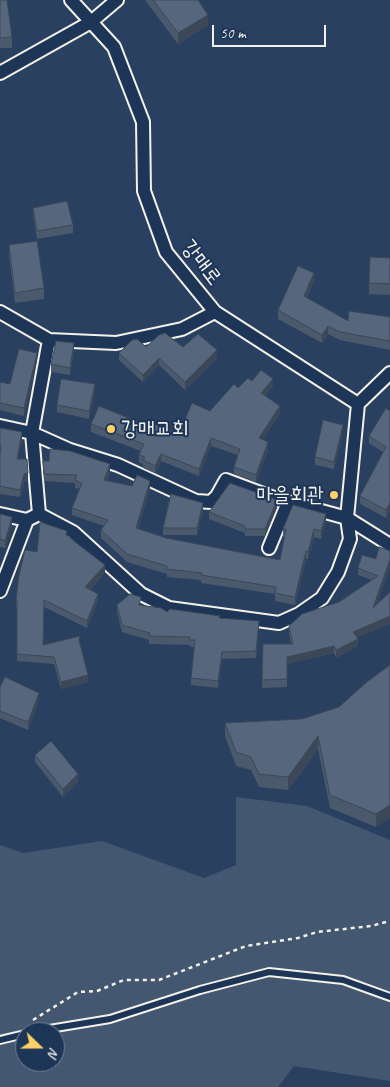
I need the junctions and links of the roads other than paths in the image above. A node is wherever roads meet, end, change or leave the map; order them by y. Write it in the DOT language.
graph roads {
  1 [pos="71,0"];
  2 [pos="117,0"];
  3 [pos="92,22"];
  4 [pos="0,73"];
  5 [pos="0,312"];
  6 [pos="215,312"];
  7 [pos="49,340"];
  8 [pos="390,372"];
  9 [pos="358,404"];
  10 [pos="0,426"];
  11 [pos="32,433"];
  12 [pos="288,502"];
  13 [pos="0,514"];
  14 [pos="40,514"];
  15 [pos="347,518"];
  16 [pos="28,520"];
  17 [pos="390,545"];
  18 [pos="269,548"];
  19 [pos="0,591"];
  20 [pos="390,997"];
  21 [pos="65,1026"];
  22 [pos="15,1036"];
  23 [pos="0,1040"];
  1 -- 3 [label="street, 강매로"];
  2 -- 3 [label="street"];
  3 -- 4 [label="street"];
  3 -- 6 [label="street, 강매로"];
  5 -- 7 [label="street"];
  6 -- 7 [label="street"];
  6 -- 9 [label="street, 강매로"];
  7 -- 11 [label="street"];
  8 -- 9 [label="street"];
  9 -- 15 [label="street"];
  10 -- 11 [label="street"];
  11 -- 12 [label="street"];
  11 -- 14 [label="street"];
  12 -- 15 [label="street"];
  12 -- 18 [label="street"];
  13 -- 16 [label="street"];
  14 -- 15 [label="street"];
  14 -- 16 [label="street"];
  15 -- 17 [label="street"];
  16 -- 19 [label="street"];
  20 -- 21 [label="lane"];
  22 -- 23 [label="lane"];
}
